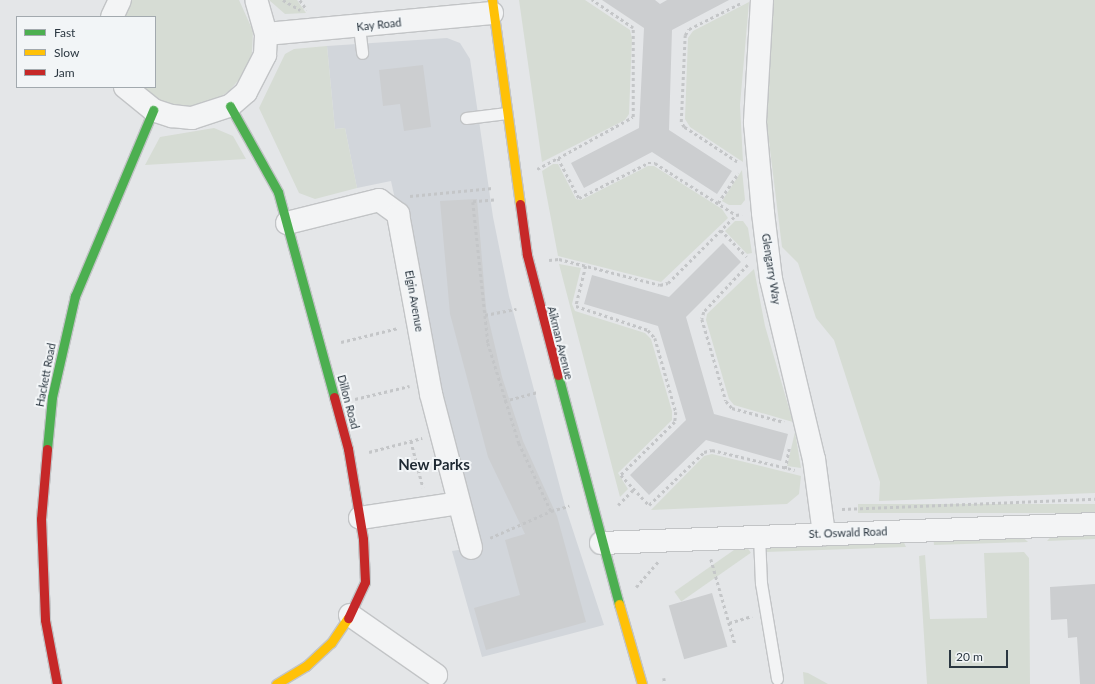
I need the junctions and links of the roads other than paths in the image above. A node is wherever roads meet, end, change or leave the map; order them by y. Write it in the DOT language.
graph roads {
  1 [pos="120,0"];
  2 [pos="256,0"];
  3 [pos="762,0"];
  4 [pos="492,7"];
  5 [pos="112,16"];
  6 [pos="359,27"];
  7 [pos="266,34"];
  8 [pos="362,53"];
  9 [pos="126,88"];
  10 [pos="230,106"];
  11 [pos="153,110"];
  12 [pos="505,113"];
  13 [pos="466,118"];
  14 [pos="287,224"];
  15 [pos="459,503"];
  16 [pos="360,518"];
  17 [pos="1095,524"];
  18 [pos="824,534"];
  19 [pos="759,536"];
  20 [pos="601,543"];
  21 [pos="470,545"];
  22 [pos="350,615"];
  23 [pos="436,675"];
  24 [pos="777,679"];
  25 [pos="57,684"];
  26 [pos="276,684"];
  27 [pos="642,684"];
  1 -- 5 [label="street"];
  2 -- 7 [label="street"];
  3 -- 18 [label="street, Glengarry Way"];
  4 -- 6 [label="street, Kay Road"];
  4 -- 12 [label="street, Aikman Avenue"];
  6 -- 7 [label="street, Kay Road"];
  6 -- 8 [label="lane"];
  7 -- 10 [label="street"];
  9 -- 11 [label="street"];
  10 -- 11 [label="street"];
  10 -- 14 [label="street, Dillon Road"];
  11 -- 25 [label="street, Hackett Road"];
  12 -- 13 [label="lane"];
  12 -- 20 [label="street, Aikman Avenue"];
  14 -- 15 [label="street, Elgin Avenue"];
  14 -- 16 [label="street, Dillon Road"];
  15 -- 16 [label="street"];
  15 -- 21 [label="street, Elgin Avenue"];
  16 -- 22 [label="street, Dillon Road"];
  17 -- 18 [label="street, St. Oswald Road"];
  18 -- 19 [label="street, St. Oswald Road"];
  19 -- 20 [label="street, St. Oswald Road"];
  19 -- 24 [label="lane"];
  20 -- 27 [label="street, Aikman Avenue"];
  22 -- 23 [label="street"];
  22 -- 26 [label="street, Dillon Road"];
}
